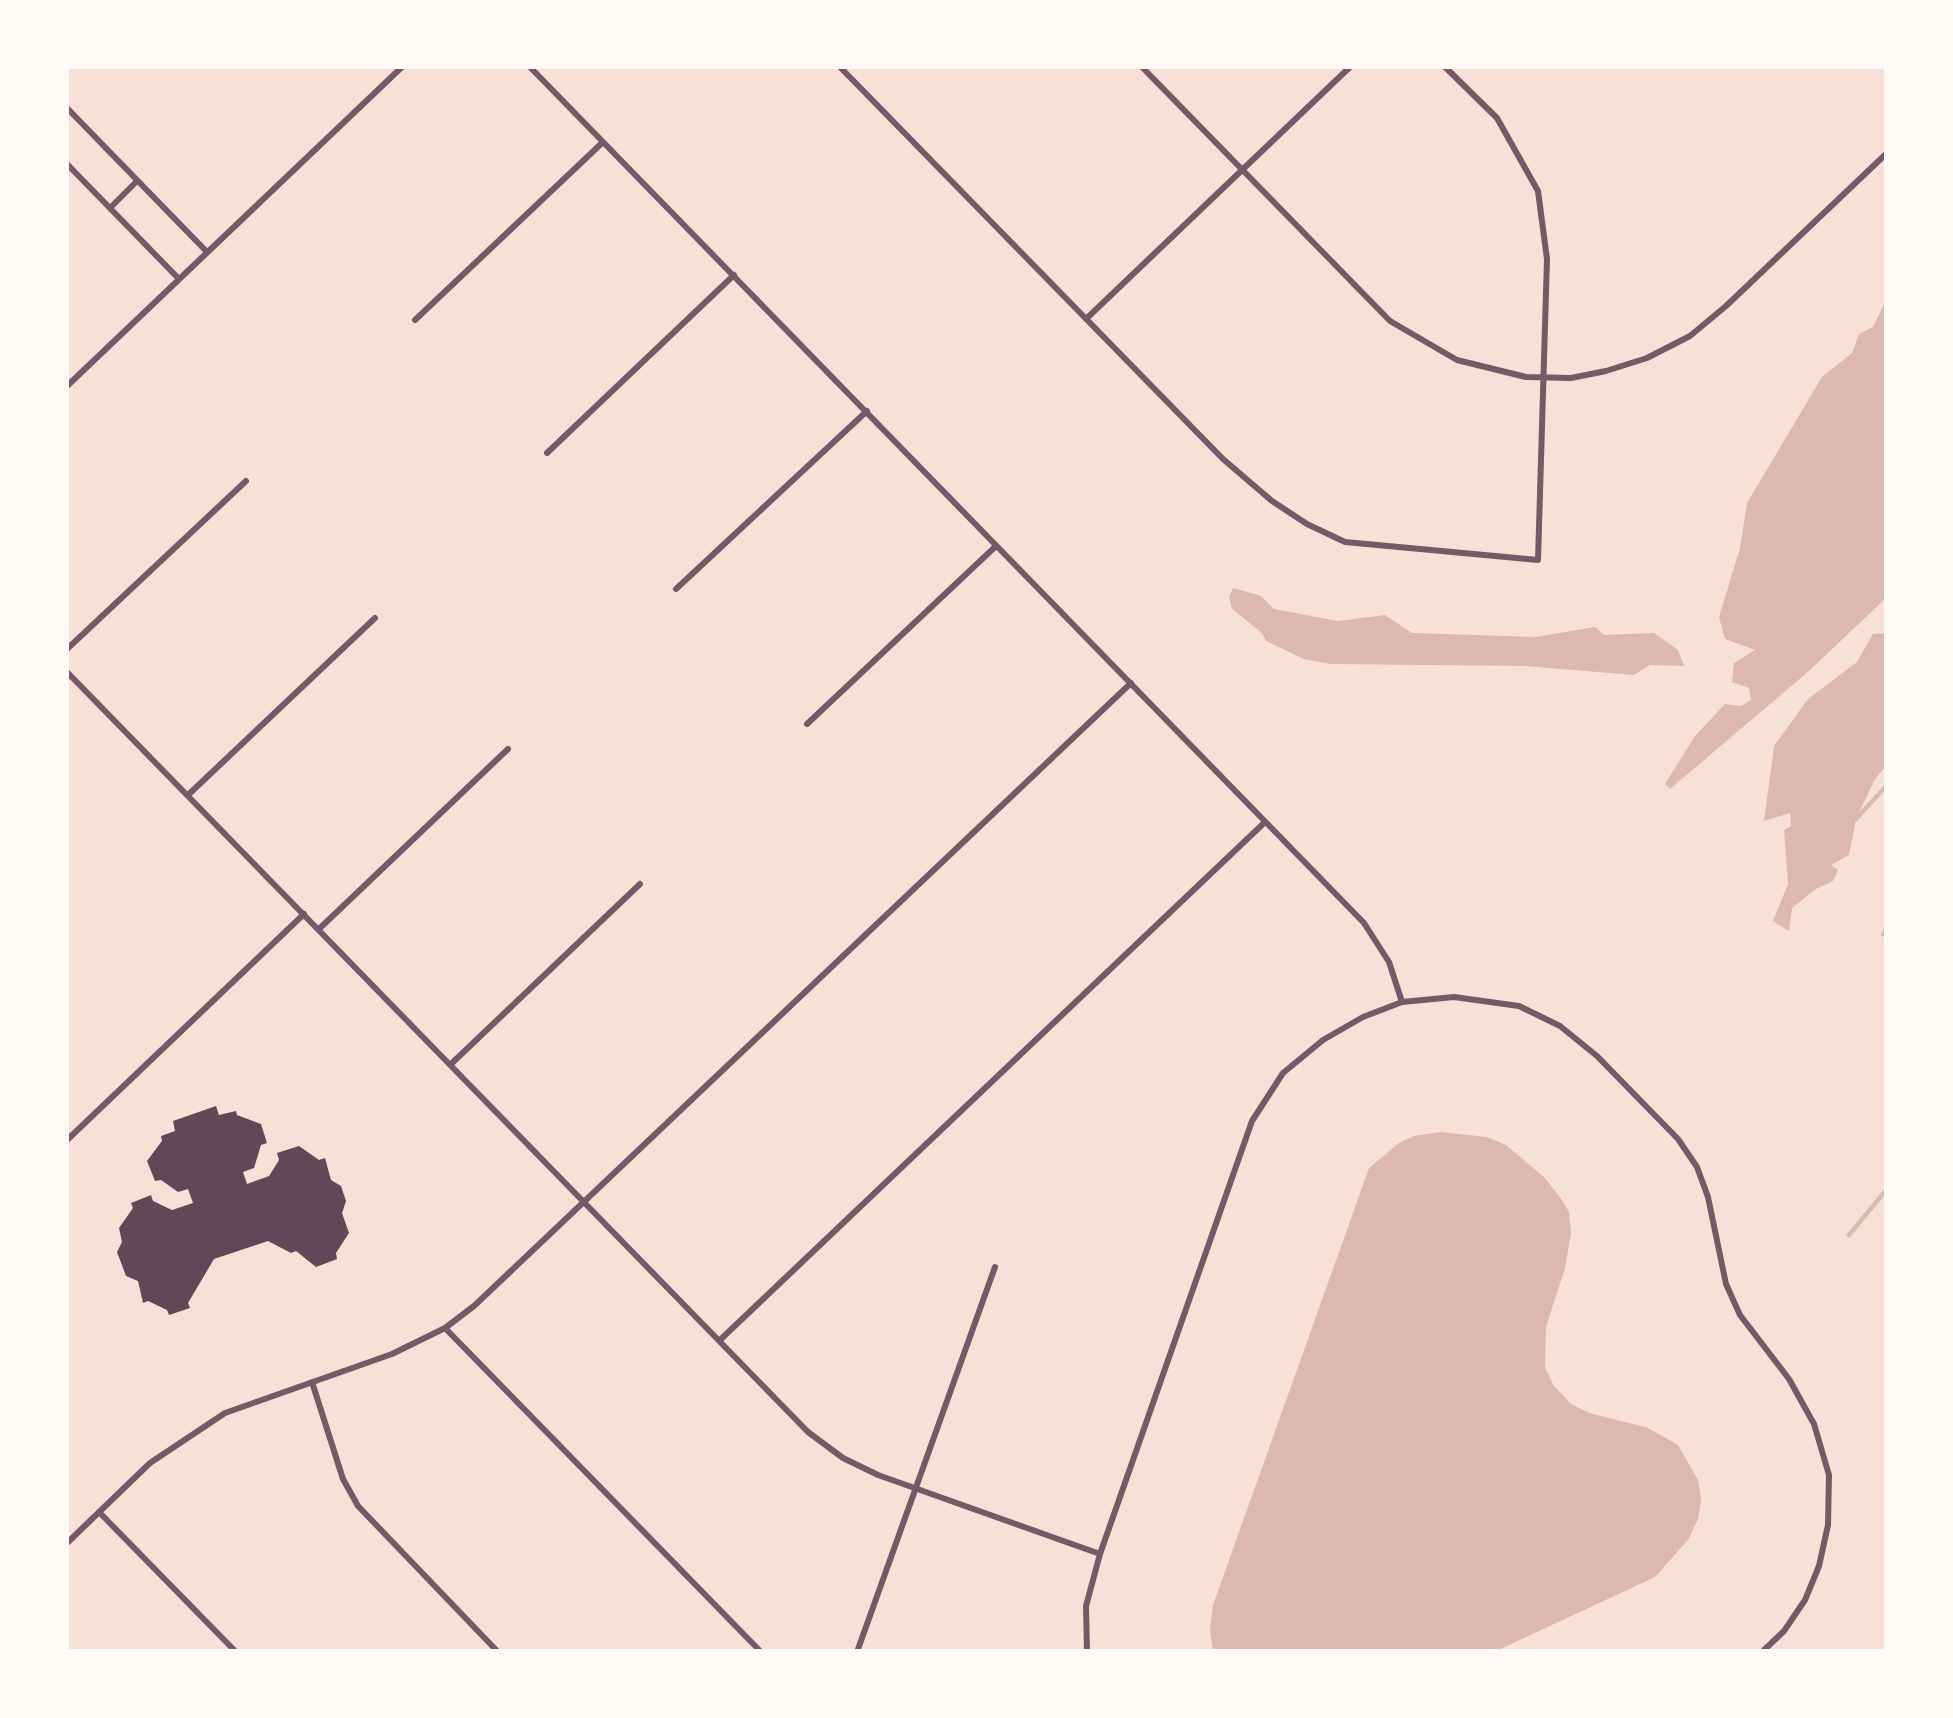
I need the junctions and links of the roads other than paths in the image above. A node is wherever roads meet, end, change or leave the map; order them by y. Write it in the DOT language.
graph roads {
  1 [pos="403,66"];
  2 [pos="529,66"];
  3 [pos="839,66"];
  4 [pos="1141,66"];
  5 [pos="1351,66"];
  6 [pos="1444,66"];
  7 [pos="66,107"];
  8 [pos="602,142"];
  9 [pos="1887,153"];
  10 [pos="66,163"];
  11 [pos="1241,171"];
  12 [pos="138,181"];
  13 [pos="110,208"];
  14 [pos="207,252"];
  15 [pos="734,275"];
  16 [pos="179,279"];
  17 [pos="1086,319"];
  18 [pos="415,320"];
  19 [pos="1543,378"];
  20 [pos="66,387"];
  21 [pos="867,410"];
  22 [pos="548,453"];
  23 [pos="246,481"];
  24 [pos="996,546"];
  25 [pos="676,589"];
  26 [pos="375,618"];
  27 [pos="66,650"];
  28 [pos="66,671"];
  29 [pos="1130,683"];
  30 [pos="807,724"];
  31 [pos="508,749"];
  32 [pos="188,795"];
  33 [pos="1264,823"];
  34 [pos="640,884"];
  35 [pos="304,914"];
  36 [pos="319,929"];
  37 [pos="1402,1002"];
  38 [pos="450,1065"];
  39 [pos="66,1141"];
  40 [pos="583,1200"];
  41 [pos="995,1267"];
  42 [pos="446,1328"];
  43 [pos="720,1340"];
  44 [pos="312,1382"];
  45 [pos="917,1490"];
  46 [pos="99,1512"];
  47 [pos="66,1544"];
  48 [pos="1100,1553"];
  49 [pos="236,1652"];
  50 [pos="498,1652"];
  51 [pos="761,1652"];
  52 [pos="856,1652"];
  53 [pos="1087,1652"];
  54 [pos="1762,1652"];
  1 -- 14 [label="street"];
  2 -- 8 [label="street"];
  3 -- 17 [label="street"];
  4 -- 11 [label="street"];
  5 -- 11 [label="street"];
  6 -- 19 [label="street"];
  7 -- 12 [label="street"];
  8 -- 15 [label="street"];
  8 -- 18 [label="street"];
  9 -- 19 [label="street"];
  10 -- 13 [label="street"];
  11 -- 17 [label="street"];
  11 -- 19 [label="street"];
  12 -- 13 [label="street"];
  12 -- 14 [label="street"];
  13 -- 16 [label="street"];
  14 -- 16 [label="street"];
  15 -- 21 [label="street"];
  15 -- 22 [label="street"];
  16 -- 20 [label="street"];
  17 -- 19 [label="street"];
  21 -- 24 [label="street"];
  21 -- 25 [label="street"];
  23 -- 27 [label="street"];
  24 -- 29 [label="street"];
  24 -- 30 [label="street"];
  26 -- 32 [label="street"];
  28 -- 32 [label="street"];
  29 -- 33 [label="street"];
  29 -- 40 [label="street"];
  31 -- 36 [label="street"];
  32 -- 35 [label="street"];
  33 -- 37 [label="street"];
  33 -- 43 [label="street"];
  34 -- 38 [label="street"];
  35 -- 36 [label="street"];
  35 -- 39 [label="street"];
  36 -- 38 [label="street"];
  37 -- 48 [label="street"];
  37 -- 54 [label="street"];
  38 -- 40 [label="street"];
  40 -- 42 [label="street"];
  40 -- 43 [label="street"];
  41 -- 45 [label="street"];
  42 -- 44 [label="street"];
  42 -- 51 [label="street"];
  43 -- 45 [label="street"];
  44 -- 46 [label="street"];
  44 -- 50 [label="street"];
  45 -- 48 [label="street"];
  45 -- 52 [label="street"];
  46 -- 47 [label="street"];
  46 -- 49 [label="street"];
  48 -- 53 [label="street"];
}
